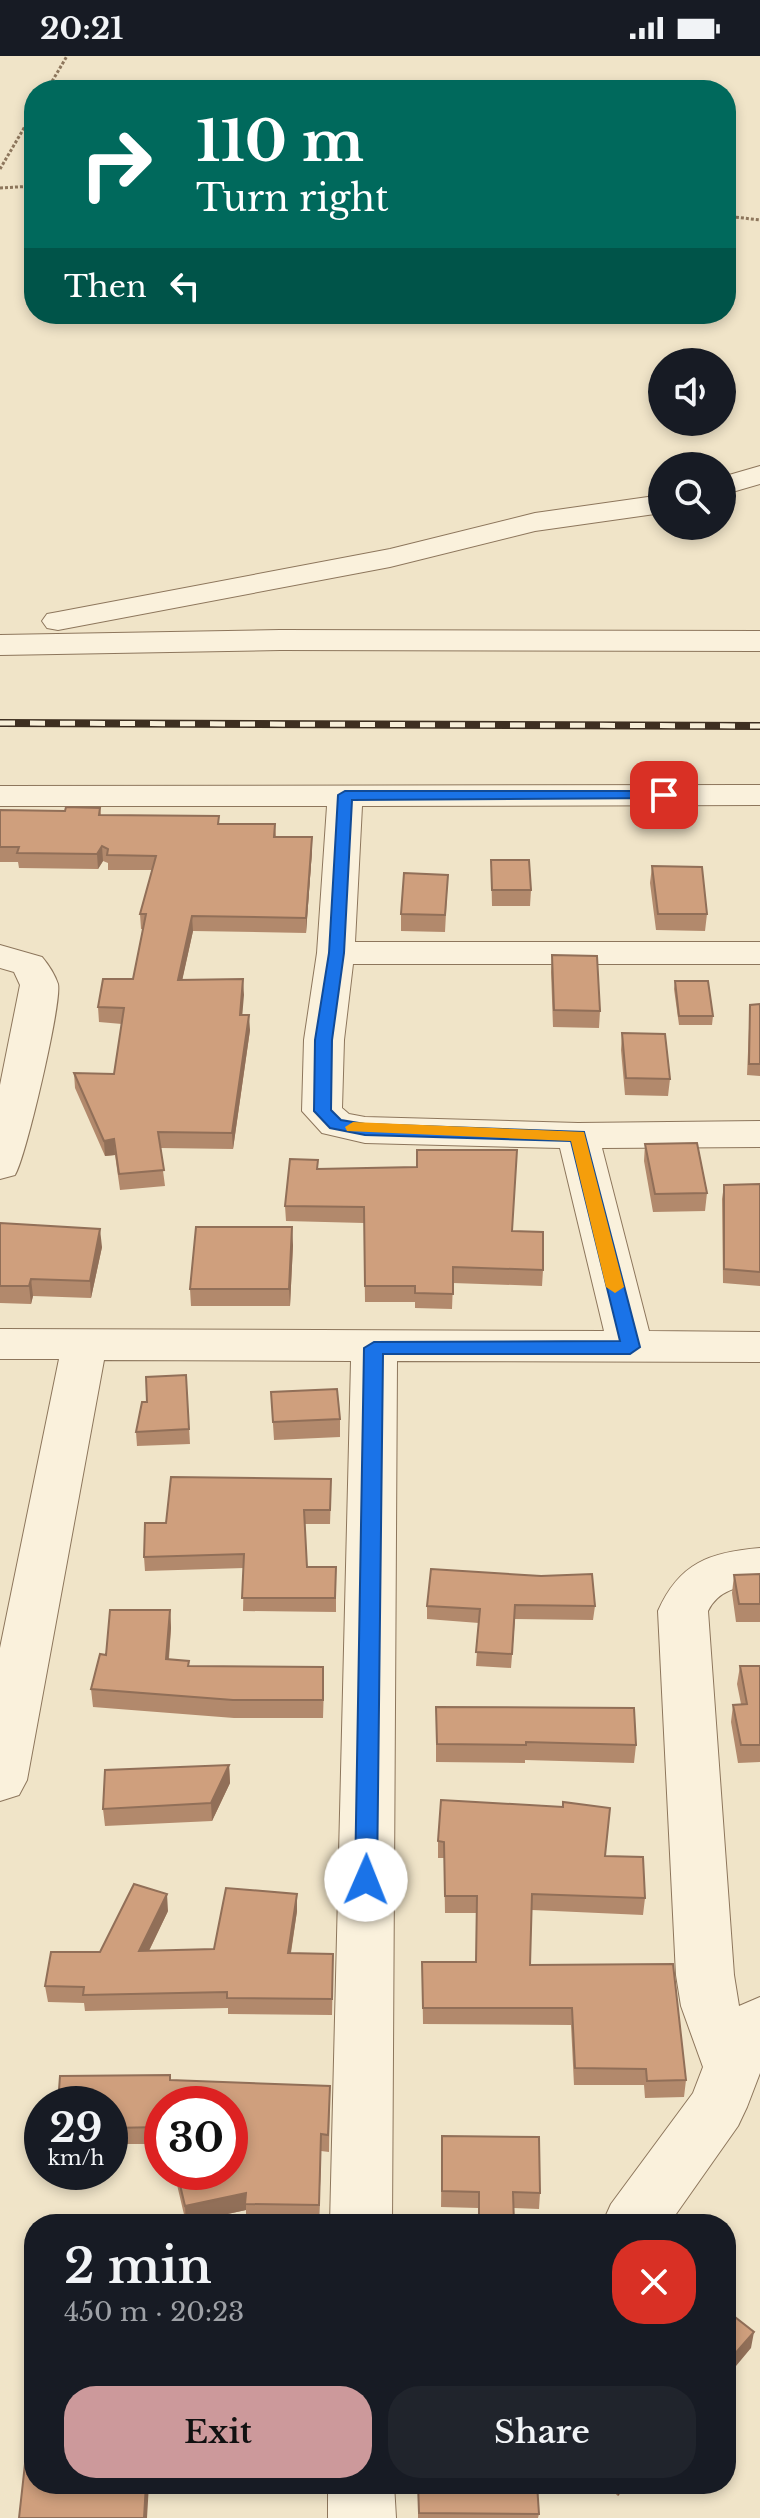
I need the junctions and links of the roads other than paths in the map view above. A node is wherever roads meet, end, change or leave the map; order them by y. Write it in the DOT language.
graph roads {
  1 [pos="760,475"];
  2 [pos="736,482"];
  3 [pos="648,506"];
  4 [pos="0,631"];
  5 [pos="760,641"];
  6 [pos="0,645"];
  7 [pos="345,795"];
  8 [pos="760,795"];
  9 [pos="0,796"];
  10 [pos="336,953"];
  11 [pos="760,953"];
  12 [pos="0,956"];
  13 [pos="6,1123"];
  14 [pos="760,1134"];
  15 [pos="578,1136"];
  16 [pos="0,1166"];
  17 [pos="0,1344"];
  18 [pos="84,1345"];
  19 [pos="630,1347"];
  20 [pos="760,1347"];
  21 [pos="374,1348"];
  22 [pos="760,1566"];
  23 [pos="2,1755"];
  24 [pos="746,2045"];
  25 [pos="361,2214"];
  26 [pos="640,2214"];
  27 [pos="361,2494"];
  28 [pos="362,2518"];
  1 -- 2 [label="street"];
  3 -- 4 [label="street"];
  5 -- 6 [label="street"];
  7 -- 8 [label="street"];
  7 -- 9 [label="street"];
  7 -- 10 [label="street"];
  10 -- 11 [label="street"];
  10 -- 15 [label="street"];
  12 -- 13 [label="street"];
  13 -- 16 [label="street"];
  14 -- 15 [label="street"];
  15 -- 19 [label="street"];
  17 -- 18 [label="street"];
  18 -- 21 [label="street"];
  18 -- 23 [label="street"];
  19 -- 20 [label="street"];
  19 -- 21 [label="street"];
  21 -- 25 [label="street"];
  22 -- 24 [label="street"];
  24 -- 26 [label="street"];
  27 -- 28 [label="street"];
}
